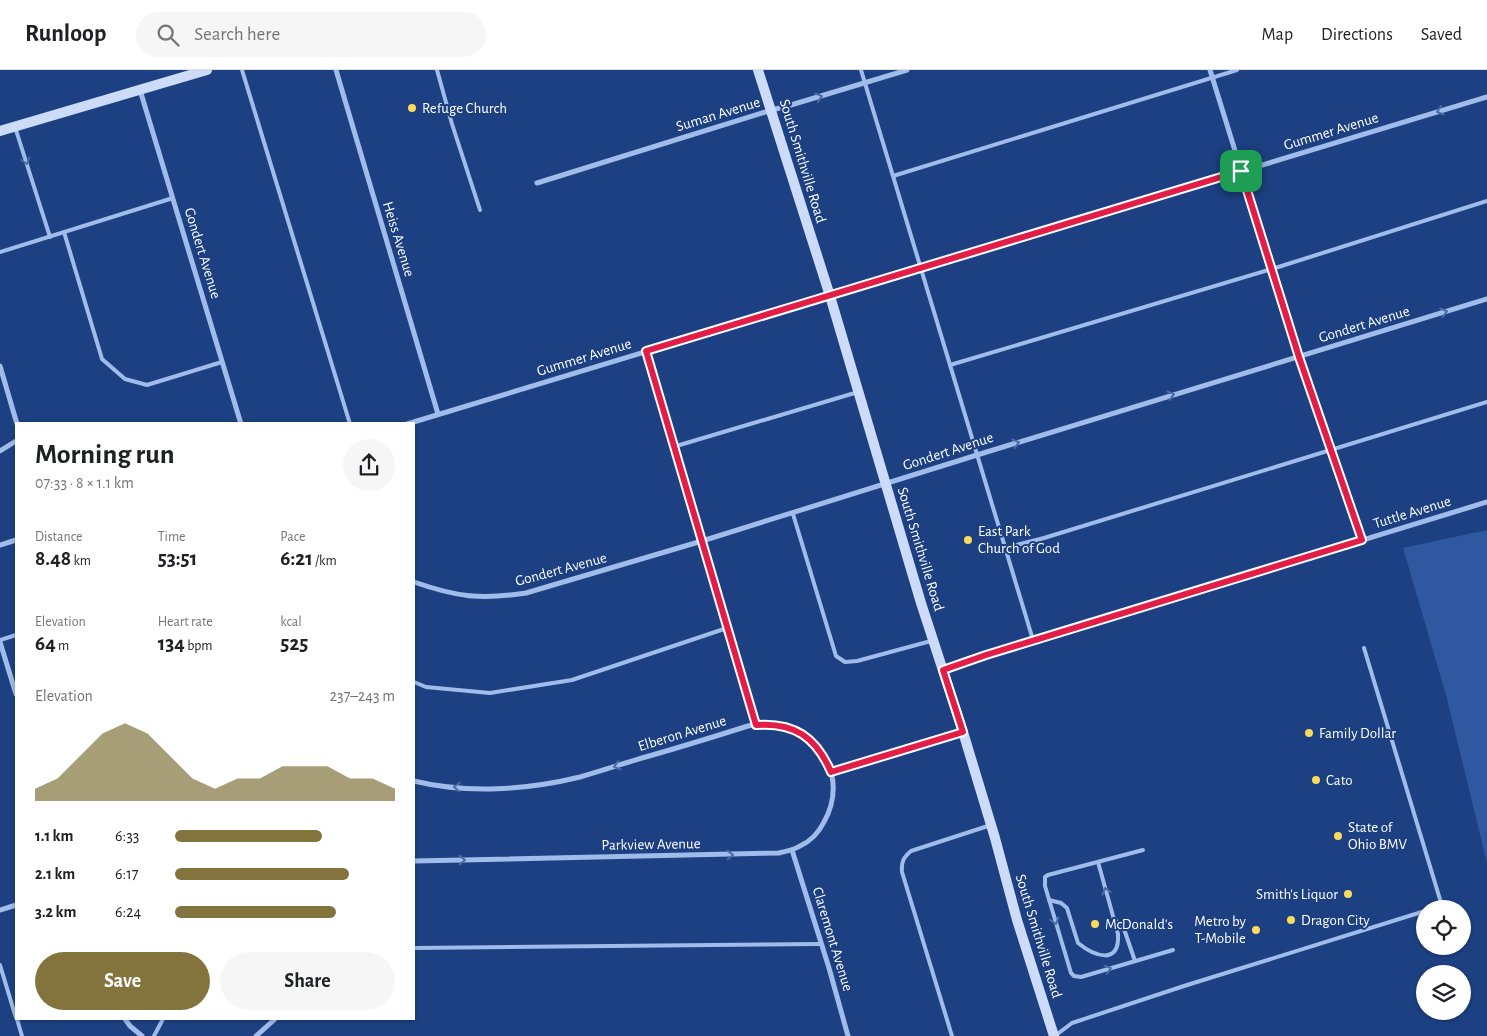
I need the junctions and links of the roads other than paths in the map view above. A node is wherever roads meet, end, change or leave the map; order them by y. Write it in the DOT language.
graph roads {
  1 [pos="207,70"];
  2 [pos="242,70"];
  3 [pos="336,70"];
  4 [pos="437,70"];
  5 [pos="758,70"];
  6 [pos="861,70"];
  7 [pos="907,70"];
  8 [pos="1210,70"];
  9 [pos="1237,70"];
  10 [pos="1212,78"];
  11 [pos="865,83"];
  12 [pos="140,90"];
  13 [pos="1487,97"];
  14 [pos="772,110"];
  15 [pos="15,127"];
  16 [pos="0,131"];
  17 [pos="1241,171"];
  18 [pos="893,176"];
  19 [pos="537,183"];
  20 [pos="173,198"];
  21 [pos="1487,201"];
  22 [pos="480,210"];
  23 [pos="64,232"];
  24 [pos="50,237"];
  25 [pos="0,252"];
  26 [pos="921,268"];
  27 [pos="1272,269"];
  28 [pos="830,296"];
  29 [pos="1487,299"];
  30 [pos="646,351"];
  31 [pos="1299,357"];
  32 [pos="222,362"];
  33 [pos="950,364"];
  34 [pos="0,366"];
  35 [pos="858,392"];
  36 [pos="1487,402"];
  37 [pos="438,414"];
  38 [pos="16,422"];
  39 [pos="239,422"];
  40 [pos="349,422"];
  41 [pos="413,422"];
  42 [pos="15,442"];
  43 [pos="673,447"];
  44 [pos="1331,449"];
  45 [pos="0,451"];
  46 [pos="977,455"];
  47 [pos="886,484"];
  48 [pos="1487,502"];
  49 [pos="793,514"];
  50 [pos="15,540"];
  51 [pos="1362,540"];
  52 [pos="702,542"];
  53 [pos="0,545"];
  54 [pos="1005,548"];
  55 [pos="415,582"];
  56 [pos="727,628"];
  57 [pos="15,635"];
  58 [pos="933,640"];
  59 [pos="1033,640"];
  60 [pos="0,641"];
  61 [pos="1364,648"];
  62 [pos="7,664"];
  63 [pos="0,666"];
  64 [pos="943,670"];
  65 [pos="415,682"];
  66 [pos="15,691"];
  67 [pos="756,725"];
  68 [pos="963,732"];
  69 [pos="831,772"];
  70 [pos="415,781"];
  71 [pos="991,825"];
  72 [pos="792,850"];
  73 [pos="1143,850"];
  74 [pos="415,861"];
  75 [pos="1098,862"];
  76 [pos="1049,900"];
  77 [pos="1440,900"];
  78 [pos="15,905"];
  79 [pos="0,910"];
  80 [pos="1416,914"];
  81 [pos="1115,920"];
  82 [pos="822,944"];
  83 [pos="415,948"];
  84 [pos="1173,950"];
  85 [pos="1135,961"];
  86 [pos="0,965"];
  87 [pos="15,1015"];
  88 [pos="17,1020"];
  89 [pos="126,1020"];
  90 [pos="162,1020"];
  91 [pos="274,1020"];
  92 [pos="22,1036"];
  93 [pos="142,1036"];
  94 [pos="154,1036"];
  95 [pos="256,1036"];
  96 [pos="848,1036"];
  97 [pos="952,1036"];
  98 [pos="1054,1036"];
  1 -- 12 [label="main road"];
  2 -- 40 [label="lane"];
  3 -- 37 [label="street, Heiss Avenue"];
  4 -- 22 [label="lane"];
  5 -- 14 [label="main road, South Smithville Road"];
  6 -- 11 [label="lane"];
  7 -- 11 [label="street, Suman Avenue"];
  8 -- 10 [label="street"];
  9 -- 10 [label="lane"];
  10 -- 17 [label="street"];
  10 -- 18 [label="lane"];
  14 -- 11 [label="street, Suman Avenue, one-way"];
  11 -- 18 [label="lane"];
  12 -- 15 [label="main road"];
  12 -- 20 [label="street, Gondert Avenue"];
  13 -- 17 [label="street, Gummer Avenue, one-way"];
  14 -- 19 [label="street, Suman Avenue"];
  14 -- 28 [label="main road, South Smithville Road"];
  15 -- 16 [label="main road"];
  15 -- 24 [label="lane, one-way"];
  17 -- 26 [label="street, Gummer Avenue"];
  17 -- 27 [label="street"];
  18 -- 26 [label="lane"];
  20 -- 23 [label="lane"];
  20 -- 32 [label="street, Gondert Avenue"];
  21 -- 27 [label="lane"];
  23 -- 24 [label="lane"];
  23 -- 32 [label="lane"];
  24 -- 25 [label="lane"];
  26 -- 28 [label="street, Gummer Avenue"];
  26 -- 33 [label="lane"];
  27 -- 31 [label="street"];
  27 -- 33 [label="lane"];
  28 -- 30 [label="street, Gummer Avenue"];
  28 -- 35 [label="main road, South Smithville Road"];
  31 -- 29 [label="street, Gondert Avenue, one-way"];
  30 -- 37 [label="street, Gummer Avenue"];
  30 -- 43 [label="street"];
  31 -- 44 [label="street"];
  46 -- 31 [label="street, Gondert Avenue, one-way"];
  32 -- 39 [label="street, Gondert Avenue"];
  33 -- 46 [label="lane"];
  34 -- 38 [label="street"];
  35 -- 43 [label="lane"];
  35 -- 47 [label="main road, South Smithville Road"];
  36 -- 44 [label="lane"];
  37 -- 41 [label="street, Gummer Avenue"];
  42 -- 45 [label="street"];
  43 -- 52 [label="street"];
  44 -- 51 [label="street"];
  44 -- 54 [label="lane"];
  46 -- 47 [label="street, Gondert Avenue"];
  46 -- 54 [label="lane"];
  47 -- 49 [label="street, Gondert Avenue"];
  47 -- 58 [label="main road, South Smithville Road"];
  48 -- 51 [label="street, Tuttle Avenue"];
  49 -- 52 [label="street, Gondert Avenue"];
  49 -- 58 [label="lane"];
  50 -- 53 [label="street"];
  51 -- 59 [label="street, Tuttle Avenue"];
  52 -- 55 [label="street, Gondert Avenue"];
  52 -- 56 [label="street"];
  54 -- 59 [label="lane"];
  56 -- 65 [label="lane"];
  56 -- 67 [label="street"];
  57 -- 60 [label="lane"];
  58 -- 64 [label="main road, South Smithville Road"];
  59 -- 64 [label="street, Tuttle Avenue"];
  60 -- 62 [label="street"];
  61 -- 77 [label="lane"];
  62 -- 63 [label="street"];
  62 -- 66 [label="street"];
  64 -- 68 [label="main road, South Smithville Road"];
  67 -- 69 [label="street, Elberon Avenue"];
  67 -- 70 [label="street, Elberon Avenue, one-way"];
  68 -- 69 [label="street"];
  68 -- 71 [label="main road, South Smithville Road"];
  69 -- 72 [label="street, Parkview Avenue"];
  71 -- 97 [label="lane"];
  71 -- 98 [label="main road, South Smithville Road"];
  74 -- 72 [label="street, Parkview Avenue, one-way"];
  72 -- 82 [label="street, Claremont Avenue"];
  73 -- 75 [label="lane"];
  75 -- 76 [label="lane"];
  81 -- 75 [label="lane, one-way"];
  76 -- 81 [label="lane"];
  76 -- 85 [label="lane, one-way"];
  78 -- 79 [label="street"];
  80 -- 98 [label="lane"];
  81 -- 85 [label="lane"];
  82 -- 83 [label="lane"];
  82 -- 96 [label="street, Claremont Avenue"];
  84 -- 85 [label="lane"];
  86 -- 87 [label="lane"];
  88 -- 92 [label="lane"];
  89 -- 93 [label="street"];
  90 -- 94 [label="lane"];
  91 -- 95 [label="street"];
}
